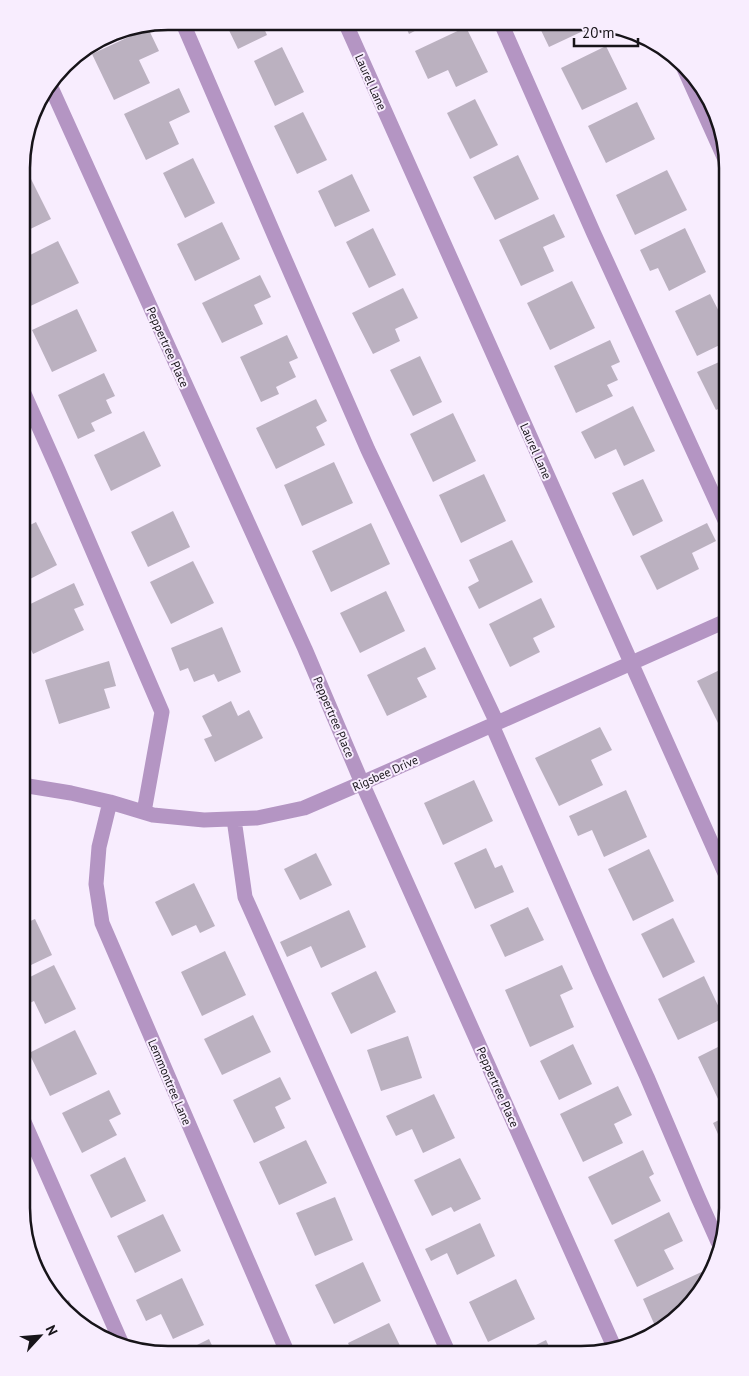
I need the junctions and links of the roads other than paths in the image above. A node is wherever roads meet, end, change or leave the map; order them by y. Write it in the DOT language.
graph roads {
  1 [pos="186,30"];
  2 [pos="348,30"];
  3 [pos="504,30"];
  4 [pos="692,86"];
  5 [pos="53,92"];
  6 [pos="715,138"];
  7 [pos="30,407"];
  8 [pos="719,508"];
  9 [pos="719,624"];
  10 [pos="632,663"];
  11 [pos="495,724"];
  12 [pos="362,784"];
  13 [pos="30,786"];
  14 [pos="110,802"];
  15 [pos="144,812"];
  16 [pos="234,819"];
  17 [pos="719,860"];
  18 [pos="30,1135"];
  19 [pos="716,1237"];
  20 [pos="119,1337"];
  21 [pos="613,1342"];
  22 [pos="285,1346"];
  23 [pos="445,1346"];
  1 -- 11 [label="street"];
  2 -- 10 [label="street, Laurel Lane"];
  3 -- 8 [label="street"];
  4 -- 6 [label="street"];
  5 -- 12 [label="street, Peppertree Place"];
  7 -- 15 [label="street"];
  9 -- 10 [label="street, Rigsbee Drive"];
  10 -- 11 [label="street, Rigsbee Drive"];
  10 -- 17 [label="street, Laurel Lane"];
  11 -- 12 [label="street, Rigsbee Drive"];
  11 -- 19 [label="street"];
  12 -- 16 [label="street, Rigsbee Drive"];
  12 -- 21 [label="street, Peppertree Place"];
  13 -- 14 [label="street, Rigsbee Drive"];
  14 -- 15 [label="street, Rigsbee Drive"];
  14 -- 22 [label="street, Lemmontree Lane"];
  15 -- 16 [label="street, Rigsbee Drive"];
  16 -- 23 [label="street"];
  18 -- 20 [label="street"];
}
